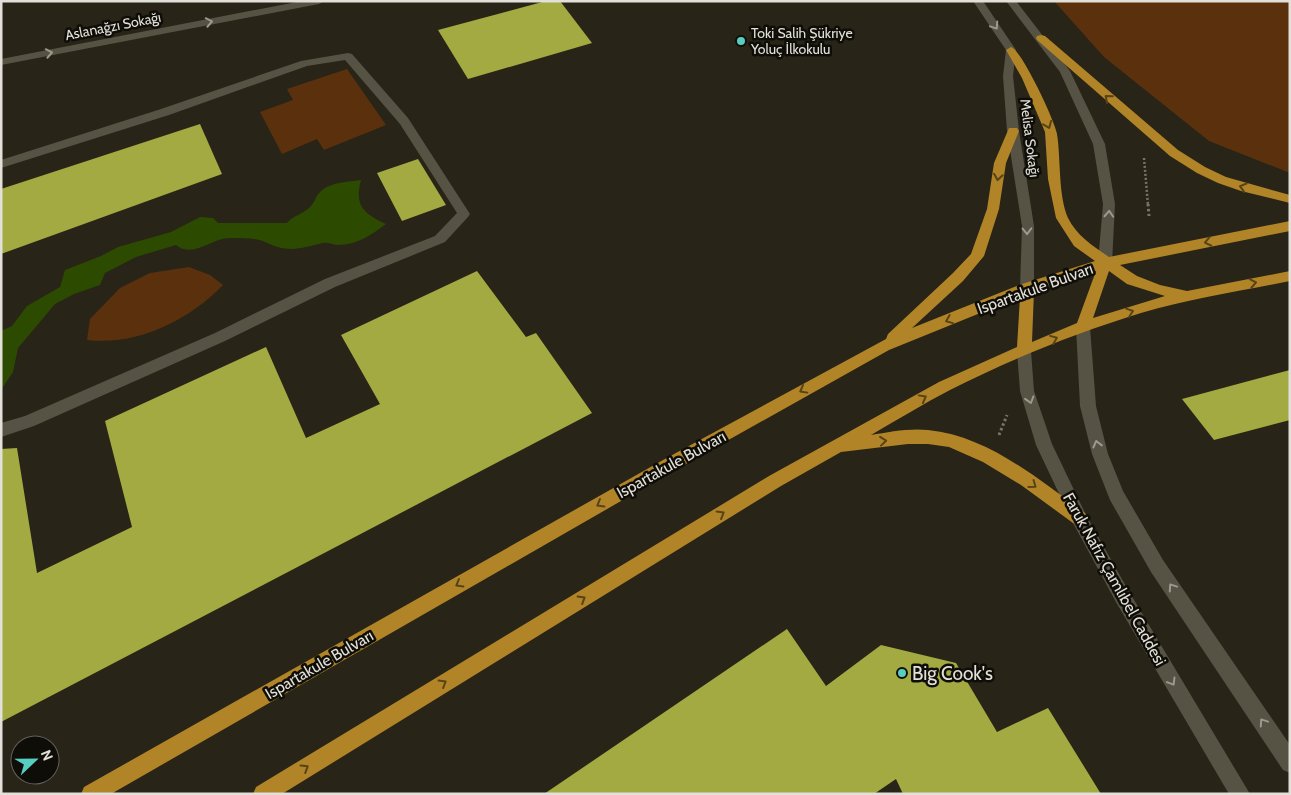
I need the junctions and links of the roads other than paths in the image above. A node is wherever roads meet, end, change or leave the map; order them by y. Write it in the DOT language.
graph roads {
  1 [pos="319,1"];
  2 [pos="978,1"];
  3 [pos="1011,1"];
  4 [pos="1041,38"];
  5 [pos="1011,50"];
  6 [pos="1,62"];
  7 [pos="1013,131"];
  8 [pos="1,164"];
  9 [pos="1290,199"];
  10 [pos="1290,226"];
  11 [pos="1105,263"];
  12 [pos="1290,276"];
  13 [pos="1027,288"];
  14 [pos="1188,296"];
  15 [pos="1084,327"];
  16 [pos="884,346"];
  17 [pos="1024,351"];
  18 [pos="1,430"];
  19 [pos="835,447"];
  20 [pos="1079,518"];
  21 [pos="1290,762"];
  22 [pos="91,794"];
  23 [pos="263,794"];
  24 [pos="1240,794"];
  6 -- 1 [label="street, Aslanağzı Sokağı, one-way"];
  2 -- 5 [label="street, one-way"];
  3 -- 4 [label="street"];
  9 -- 4 [label="main road, one-way"];
  11 -- 4 [label="street, one-way"];
  5 -- 7 [label="street, Melisa Sokağı"];
  5 -- 11 [label="main road, one-way"];
  7 -- 13 [label="street, Melisa Sokağı, one-way"];
  7 -- 16 [label="main road, one-way"];
  8 -- 18 [label="street"];
  10 -- 11 [label="main road, Ispartakule Bulvarı, one-way"];
  11 -- 13 [label="main road, Ispartakule Bulvarı"];
  11 -- 14 [label="main road"];
  11 -- 15 [label="main road"];
  14 -- 12 [label="main road, one-way"];
  13 -- 16 [label="main road, Ispartakule Bulvarı, one-way"];
  13 -- 17 [label="main road"];
  15 -- 14 [label="main road, one-way"];
  17 -- 15 [label="main road, one-way"];
  21 -- 15 [label="street, one-way"];
  16 -- 22 [label="main road, Ispartakule Bulvarı, one-way"];
  19 -- 17 [label="main road, one-way"];
  17 -- 20 [label="street, Faruk Nafız Çamlıbel Caddesi, one-way"];
  19 -- 20 [label="main road, one-way"];
  23 -- 19 [label="main road, one-way"];
  20 -- 24 [label="street, Faruk Nafız Çamlıbel Caddesi, one-way"];
}
